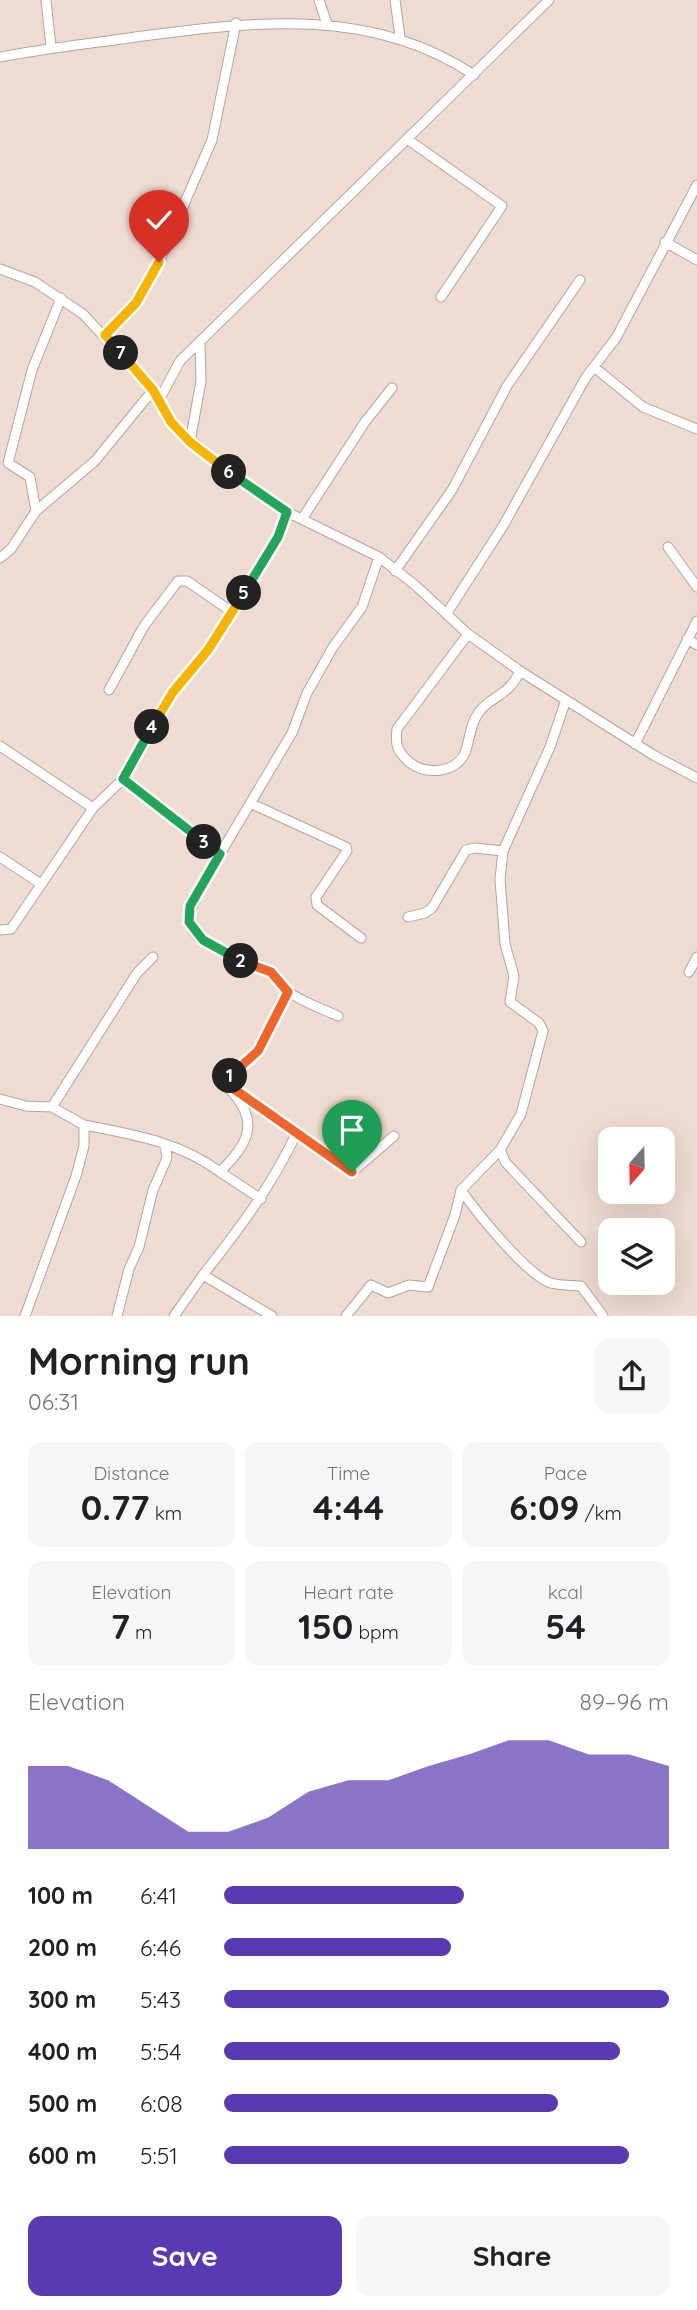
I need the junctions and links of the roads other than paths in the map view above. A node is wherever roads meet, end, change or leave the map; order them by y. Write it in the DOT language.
graph roads {
  1 [pos="46,0"];
  2 [pos="319,0"];
  3 [pos="395,0"];
  4 [pos="549,0"];
  5 [pos="538,5"];
  6 [pos="236,23"];
  7 [pos="327,24"];
  8 [pos="400,37"];
  9 [pos="51,47"];
  10 [pos="0,57"];
  11 [pos="474,75"];
  12 [pos="407,139"];
  13 [pos="697,185"];
  14 [pos="665,243"];
  15 [pos="697,260"];
  16 [pos="0,269"];
  17 [pos="580,280"];
  18 [pos="441,297"];
  19 [pos="61,298"];
  20 [pos="105,335"];
  21 [pos="200,344"];
  22 [pos="594,367"];
  23 [pos="393,387"];
  24 [pos="153,390"];
  25 [pos="158,402"];
  26 [pos="697,429"];
  27 [pos="190,442"];
  28 [pos="36,511"];
  29 [pos="287,512"];
  30 [pos="302,519"];
  31 [pos="668,547"];
  32 [pos="379,557"];
  33 [pos="0,558"];
  34 [pos="395,571"];
  35 [pos="697,587"];
  36 [pos="232,612"];
  37 [pos="447,613"];
  38 [pos="697,621"];
  39 [pos="468,634"];
  40 [pos="687,639"];
  41 [pos="697,645"];
  42 [pos="520,671"];
  43 [pos="109,690"];
  44 [pos="566,701"];
  45 [pos="635,744"];
  46 [pos="0,746"];
  47 [pos="697,778"];
  48 [pos="123,779"];
  49 [pos="252,804"];
  50 [pos="93,808"];
  51 [pos="503,851"];
  52 [pos="220,854"];
  53 [pos="0,856"];
  54 [pos="41,884"];
  55 [pos="408,917"];
  56 [pos="0,930"];
  57 [pos="361,938"];
  58 [pos="153,957"];
  59 [pos="697,957"];
  60 [pos="689,972"];
  61 [pos="288,992"];
  62 [pos="338,1016"];
  63 [pos="227,1084"];
  64 [pos="0,1099"];
  65 [pos="52,1107"];
  66 [pos="83,1125"];
  67 [pos="297,1132"];
  68 [pos="394,1136"];
  69 [pos="165,1144"];
  70 [pos="500,1150"];
  71 [pos="220,1172"];
  72 [pos="461,1190"];
  73 [pos="261,1199"];
  74 [pos="581,1242"];
  75 [pos="203,1275"];
  76 [pos="25,1316"];
  77 [pos="117,1316"];
  78 [pos="174,1316"];
  79 [pos="272,1316"];
  80 [pos="346,1316"];
  81 [pos="603,1316"];
  1 -- 9 [label="street"];
  2 -- 7 [label="street"];
  3 -- 8 [label="street"];
  4 -- 5 [label="street"];
  5 -- 11 [label="street"];
  6 -- 7 [label="street"];
  6 -- 9 [label="street"];
  6 -- 20 [label="street"];
  7 -- 8 [label="street"];
  8 -- 11 [label="street"];
  9 -- 10 [label="street"];
  11 -- 12 [label="street"];
  12 -- 18 [label="street"];
  12 -- 21 [label="street"];
  13 -- 14 [label="street"];
  14 -- 15 [label="street"];
  14 -- 22 [label="street"];
  16 -- 19 [label="street"];
  17 -- 34 [label="street"];
  19 -- 20 [label="street"];
  19 -- 28 [label="street"];
  20 -- 24 [label="street"];
  21 -- 25 [label="street"];
  21 -- 27 [label="street"];
  22 -- 26 [label="street"];
  22 -- 37 [label="street"];
  23 -- 30 [label="street"];
  24 -- 25 [label="street"];
  24 -- 28 [label="street"];
  25 -- 27 [label="street"];
  27 -- 29 [label="street"];
  28 -- 33 [label="street"];
  29 -- 30 [label="street"];
  29 -- 36 [label="street"];
  30 -- 32 [label="street"];
  31 -- 35 [label="street"];
  32 -- 34 [label="street"];
  32 -- 49 [label="street"];
  34 -- 37 [label="street"];
  36 -- 43 [label="street"];
  36 -- 48 [label="street"];
  37 -- 39 [label="street"];
  38 -- 40 [label="street"];
  39 -- 42 [label="street"];
  39 -- 42 [label="street"];
  40 -- 41 [label="street"];
  40 -- 45 [label="street"];
  42 -- 44 [label="street"];
  44 -- 45 [label="street"];
  44 -- 51 [label="street"];
  45 -- 47 [label="street"];
  46 -- 50 [label="street"];
  48 -- 50 [label="street"];
  48 -- 52 [label="street"];
  49 -- 52 [label="street"];
  49 -- 57 [label="street"];
  50 -- 54 [label="street"];
  51 -- 55 [label="street"];
  51 -- 70 [label="street"];
  52 -- 61 [label="street"];
  53 -- 54 [label="street"];
  54 -- 56 [label="street"];
  58 -- 65 [label="street"];
  59 -- 60 [label="street"];
  61 -- 62 [label="street"];
  61 -- 63 [label="street"];
  63 -- 67 [label="street"];
  63 -- 71 [label="street"];
  64 -- 65 [label="street"];
  65 -- 66 [label="street"];
  66 -- 69 [label="street"];
  66 -- 76 [label="street"];
  67 -- 68 [label="street"];
  67 -- 73 [label="street"];
  69 -- 71 [label="street"];
  69 -- 77 [label="street"];
  70 -- 72 [label="street"];
  70 -- 74 [label="street"];
  71 -- 73 [label="street"];
  72 -- 80 [label="street"];
  72 -- 81 [label="street"];
  73 -- 75 [label="street"];
  75 -- 78 [label="street"];
  75 -- 79 [label="street"];
}
